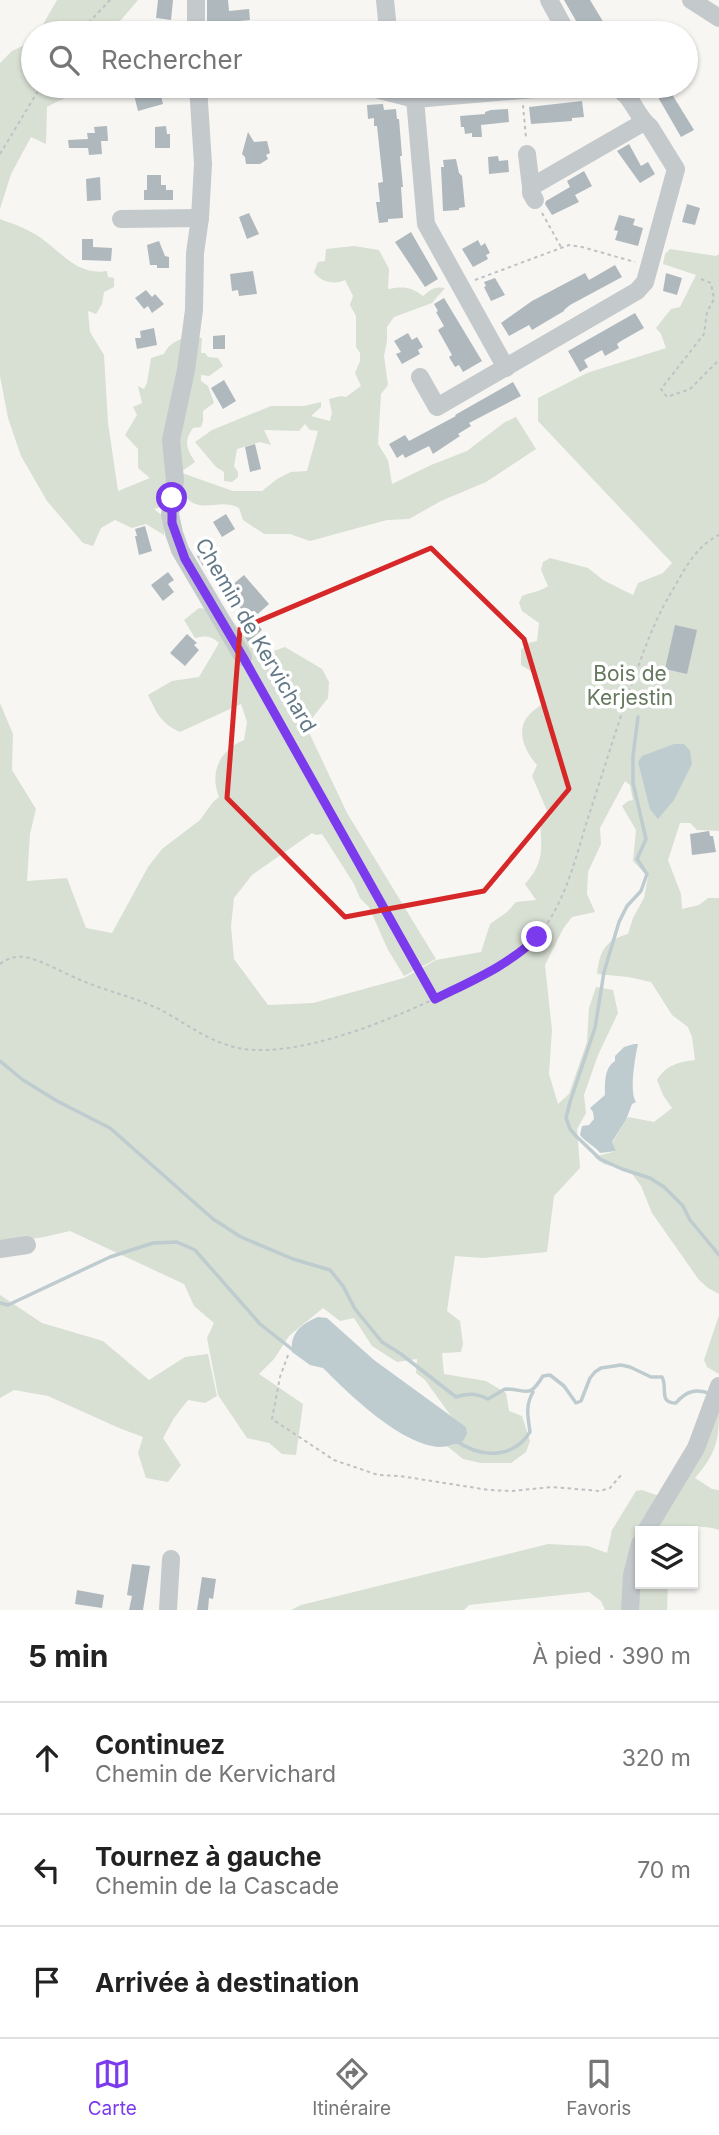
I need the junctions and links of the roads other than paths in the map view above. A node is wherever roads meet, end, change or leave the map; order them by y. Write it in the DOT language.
graph roads {
  1 [pos="196,0"];
  2 [pos="385,0"];
  3 [pos="549,0"];
  4 [pos="691,0"];
  5 [pos="719,18"];
  6 [pos="387,20"];
  7 [pos="196,21"];
  8 [pos="561,21"];
  9 [pos="200,98"];
  10 [pos="411,98"];
  11 [pos="427,98"];
  12 [pos="629,98"];
  13 [pos="415,99"];
  14 [pos="644,122"];
  15 [pos="527,154"];
  16 [pos="200,218"];
  17 [pos="121,219"];
  18 [pos="506,368"];
  19 [pos="420,377"];
  20 [pos="243,657"];
  21 [pos="27,1245"];
  22 [pos="0,1249"];
  23 [pos="716,1393"];
  24 [pos="649,1526"];
  25 [pos="171,1559"];
  26 [pos="635,1563"];
  27 [pos="169,1610"];
  28 [pos="630,1610"];
  1 -- 7 [label="street"];
  2 -- 6 [label="street"];
  3 -- 8 [label="street"];
  4 -- 5 [label="street"];
  9 -- 16 [label="street, Chemin de Kervichard"];
  10 -- 13 [label="street"];
  11 -- 13 [label="street"];
  12 -- 14 [label="street"];
  13 -- 18 [label="street"];
  14 -- 15 [label="street"];
  14 -- 18 [label="street"];
  16 -- 17 [label="street"];
  16 -- 20 [label="street, Chemin de Kervichard"];
  18 -- 19 [label="street"];
  21 -- 22 [label="street"];
  23 -- 24 [label="street"];
  25 -- 27 [label="street"];
  26 -- 28 [label="street"];
}
